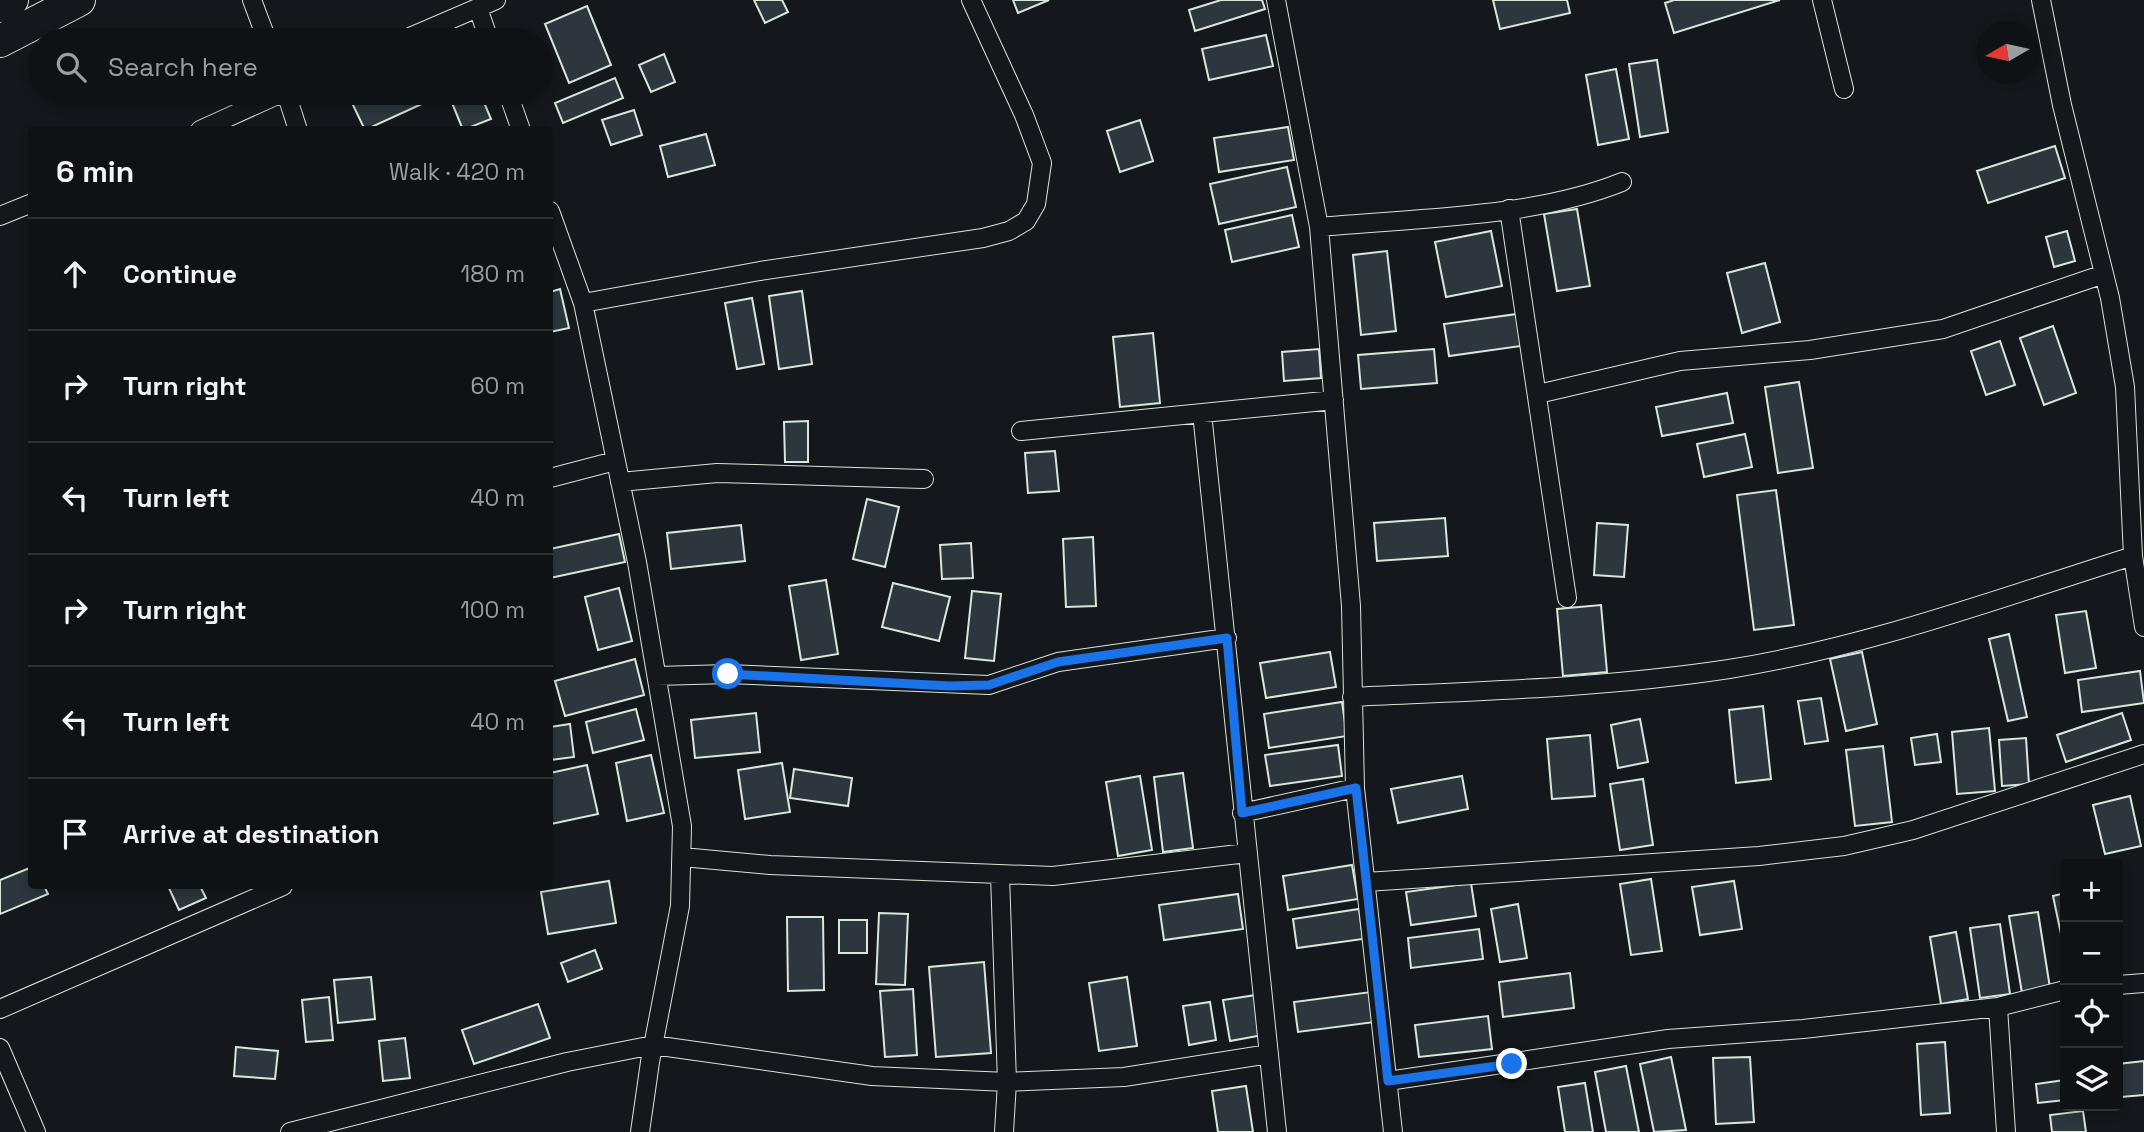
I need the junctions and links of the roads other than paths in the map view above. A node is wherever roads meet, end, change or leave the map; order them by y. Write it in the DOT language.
graph roads {
  1 [pos="12,0"];
  2 [pos="79,0"];
  3 [pos="252,0"];
  4 [pos="496,0"];
  5 [pos="971,0"];
  6 [pos="1276,0"];
  7 [pos="1822,0"];
  8 [pos="2041,0"];
  9 [pos="0,6"];
  10 [pos="478,8"];
  11 [pos="262,28"];
  12 [pos="431,28"];
  13 [pos="485,28"];
  14 [pos="0,41"];
  15 [pos="1844,89"];
  16 [pos="257,105"];
  17 [pos="289,105"];
  18 [pos="512,105"];
  19 [pos="209,126"];
  20 [pos="296,126"];
  21 [pos="520,126"];
  22 [pos="1622,182"];
  23 [pos="28,205"];
  24 [pos="1509,209"];
  25 [pos="0,216"];
  26 [pos="553,219"];
  27 [pos="1319,227"];
  28 [pos="2104,274"];
  29 [pos="583,303"];
  30 [pos="1538,394"];
  31 [pos="1334,400"];
  32 [pos="1202,413"];
  33 [pos="1021,431"];
  34 [pos="615,461"];
  35 [pos="553,477"];
  36 [pos="924,479"];
  37 [pos="620,482"];
  38 [pos="2137,491"];
  39 [pos="2133,556"];
  40 [pos="1567,598"];
  41 [pos="2144,627"];
  42 [pos="1227,638"];
  43 [pos="657,676"];
  44 [pos="1352,697"];
  45 [pos="2144,754"];
  46 [pos="1356,788"];
  47 [pos="1242,813"];
  48 [pos="1247,853"];
  49 [pos="682,857"];
  50 [pos="999,875"];
  51 [pos="1366,882"];
  52 [pos="276,889"];
  53 [pos="2144,983"];
  54 [pos="2123,985"];
  55 [pos="2060,991"];
  56 [pos="1998,1007"];
  57 [pos="0,1009"];
  58 [pos="653,1045"];
  59 [pos="0,1048"];
  60 [pos="1269,1054"];
  61 [pos="1388,1081"];
  62 [pos="1007,1082"];
  63 [pos="36,1132"];
  64 [pos="290,1132"];
  65 [pos="640,1132"];
  66 [pos="1004,1132"];
  67 [pos="1277,1132"];
  68 [pos="1393,1132"];
  69 [pos="2006,1132"];
  1 -- 9 [label="highway"];
  2 -- 14 [label="highway"];
  3 -- 11 [label="street"];
  4 -- 10 [label="street"];
  5 -- 29 [label="street"];
  6 -- 27 [label="street"];
  7 -- 15 [label="street"];
  8 -- 28 [label="street"];
  10 -- 12 [label="street"];
  10 -- 13 [label="street"];
  16 -- 19 [label="street"];
  17 -- 20 [label="street"];
  18 -- 21 [label="street"];
  22 -- 24 [label="street"];
  23 -- 25 [label="street"];
  24 -- 27 [label="street"];
  24 -- 30 [label="street"];
  26 -- 29 [label="street"];
  27 -- 31 [label="street"];
  28 -- 30 [label="street"];
  28 -- 38 [label="street"];
  29 -- 34 [label="street"];
  30 -- 40 [label="street"];
  31 -- 32 [label="street"];
  31 -- 44 [label="street"];
  32 -- 33 [label="street"];
  32 -- 42 [label="street"];
  34 -- 35 [label="street"];
  34 -- 37 [label="street"];
  36 -- 37 [label="street"];
  37 -- 43 [label="street"];
  38 -- 39 [label="street"];
  39 -- 41 [label="street"];
  39 -- 44 [label="street"];
  42 -- 43 [label="street"];
  42 -- 47 [label="street"];
  43 -- 49 [label="street"];
  44 -- 46 [label="street"];
  45 -- 51 [label="street"];
  46 -- 47 [label="street"];
  46 -- 51 [label="street"];
  47 -- 48 [label="street"];
  48 -- 50 [label="street"];
  48 -- 60 [label="street"];
  49 -- 50 [label="street"];
  49 -- 58 [label="street"];
  50 -- 62 [label="street"];
  51 -- 61 [label="street"];
  52 -- 57 [label="street"];
  53 -- 54 [label="street"];
  55 -- 56 [label="street"];
  56 -- 61 [label="street"];
  56 -- 69 [label="street"];
  58 -- 62 [label="street"];
  58 -- 64 [label="street"];
  58 -- 65 [label="street"];
  59 -- 63 [label="street"];
  60 -- 62 [label="street"];
  60 -- 67 [label="street"];
  61 -- 68 [label="street"];
  62 -- 66 [label="street"];
}
